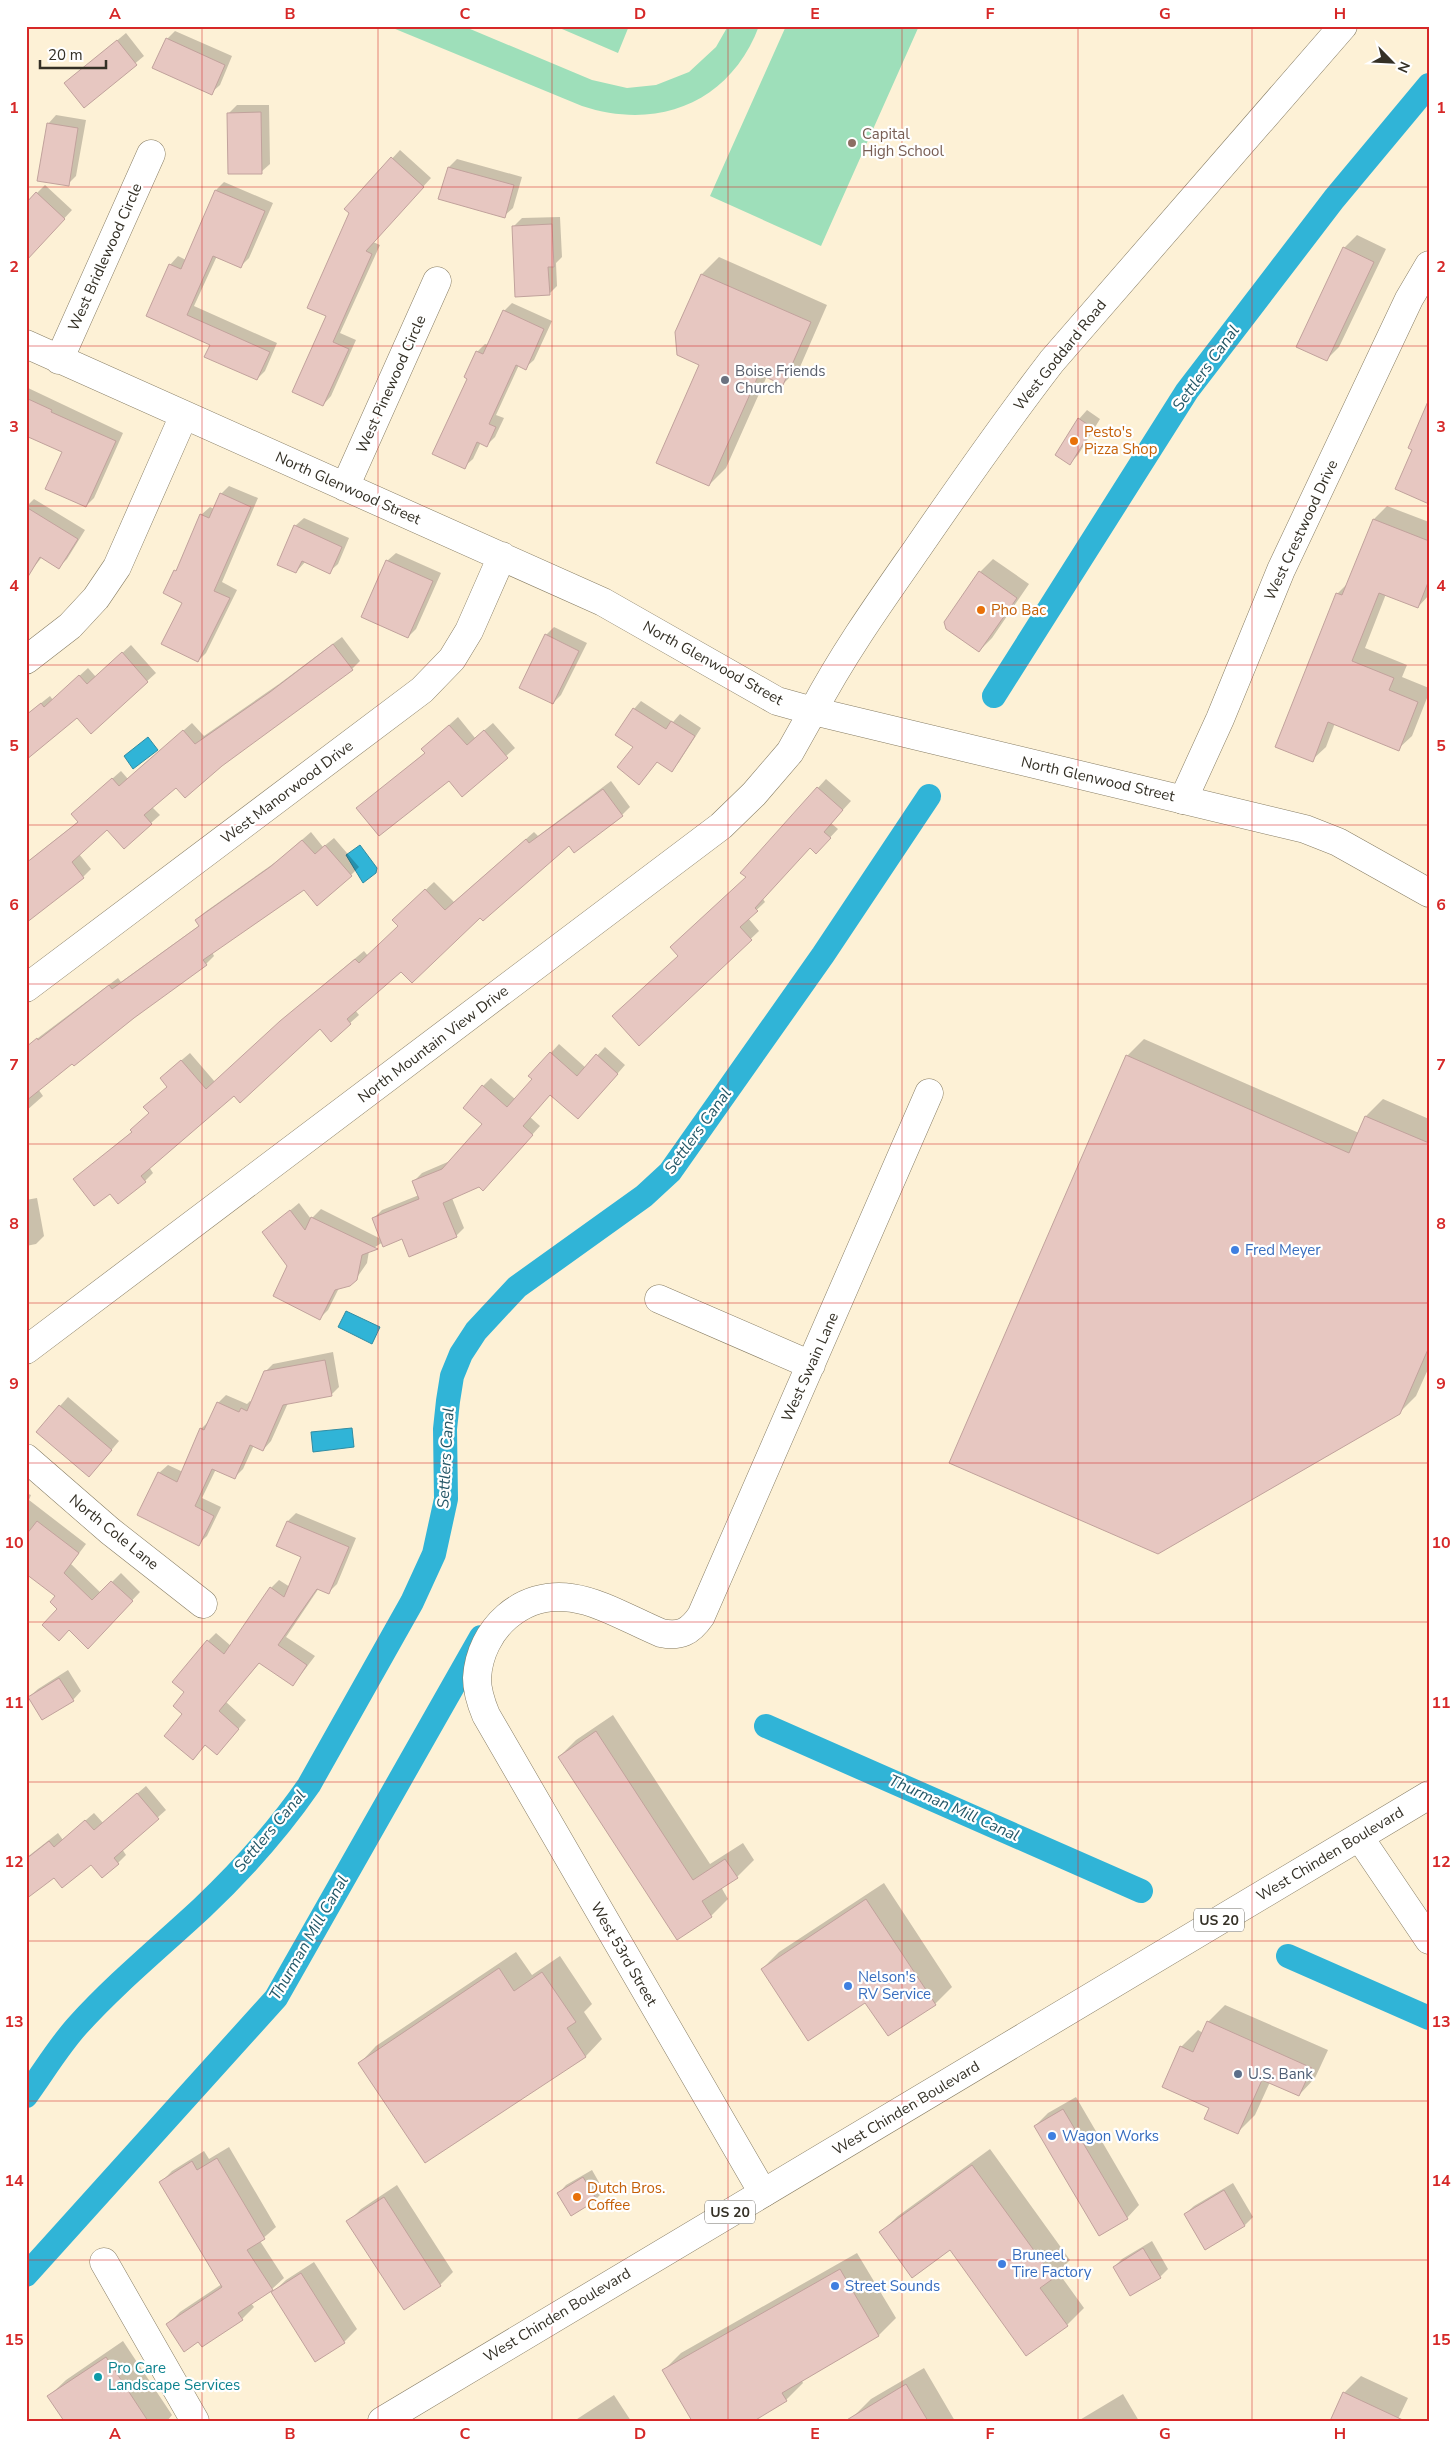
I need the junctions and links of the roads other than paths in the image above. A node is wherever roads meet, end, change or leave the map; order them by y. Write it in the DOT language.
graph roads {
  1 [pos="1344,26"];
  2 [pos="151,154"];
  3 [pos="1429,265"];
  4 [pos="437,281"];
  5 [pos="26,344"];
  6 [pos="60,360"];
  7 [pos="184,415"];
  8 [pos="346,487"];
  9 [pos="502,556"];
  10 [pos="26,660"];
  11 [pos="813,711"];
  12 [pos="1183,800"];
  13 [pos="1429,893"];
  14 [pos="26,988"];
  15 [pos="929,1093"];
  16 [pos="659,1298"];
  17 [pos="26,1350"];
  18 [pos="810,1365"];
  19 [pos="26,1458"];
  20 [pos="202,1604"];
  21 [pos="682,1634"];
  22 [pos="1429,1795"];
  23 [pos="1360,1838"];
  24 [pos="1429,1940"];
  25 [pos="763,2193"];
  26 [pos="104,2262"];
  27 [pos="195,2421"];
  28 [pos="382,2421"];
  1 -- 11 [label="street, West Goddard Road"];
  2 -- 6 [label="street, West Bridlewood Circle"];
  3 -- 12 [label="street, West Crestwood Drive"];
  4 -- 8 [label="street, West Pinewood Circle"];
  5 -- 6 [label="street, North Glenwood Street"];
  6 -- 7 [label="street, North Glenwood Street"];
  7 -- 8 [label="street, North Glenwood Street"];
  7 -- 10 [label="street"];
  8 -- 9 [label="street, North Glenwood Street"];
  9 -- 11 [label="street, North Glenwood Street"];
  9 -- 14 [label="street, West Manorwood Drive"];
  11 -- 12 [label="street, North Glenwood Street"];
  11 -- 17 [label="street, North Mountain View Drive"];
  12 -- 13 [label="street, North Glenwood Street"];
  15 -- 18 [label="street, West Swain Lane"];
  16 -- 18 [label="street"];
  18 -- 21 [label="street, West Swain Lane"];
  19 -- 20 [label="street, North Cole Lane"];
  21 -- 25 [label="street, West 53rd Street"];
  22 -- 23 [label="street, West Chinden Boulevard / US 20"];
  23 -- 24 [label="street"];
  23 -- 25 [label="street, West Chinden Boulevard / US 20"];
  25 -- 28 [label="street, West Chinden Boulevard / US 20"];
  26 -- 27 [label="street"];
}
